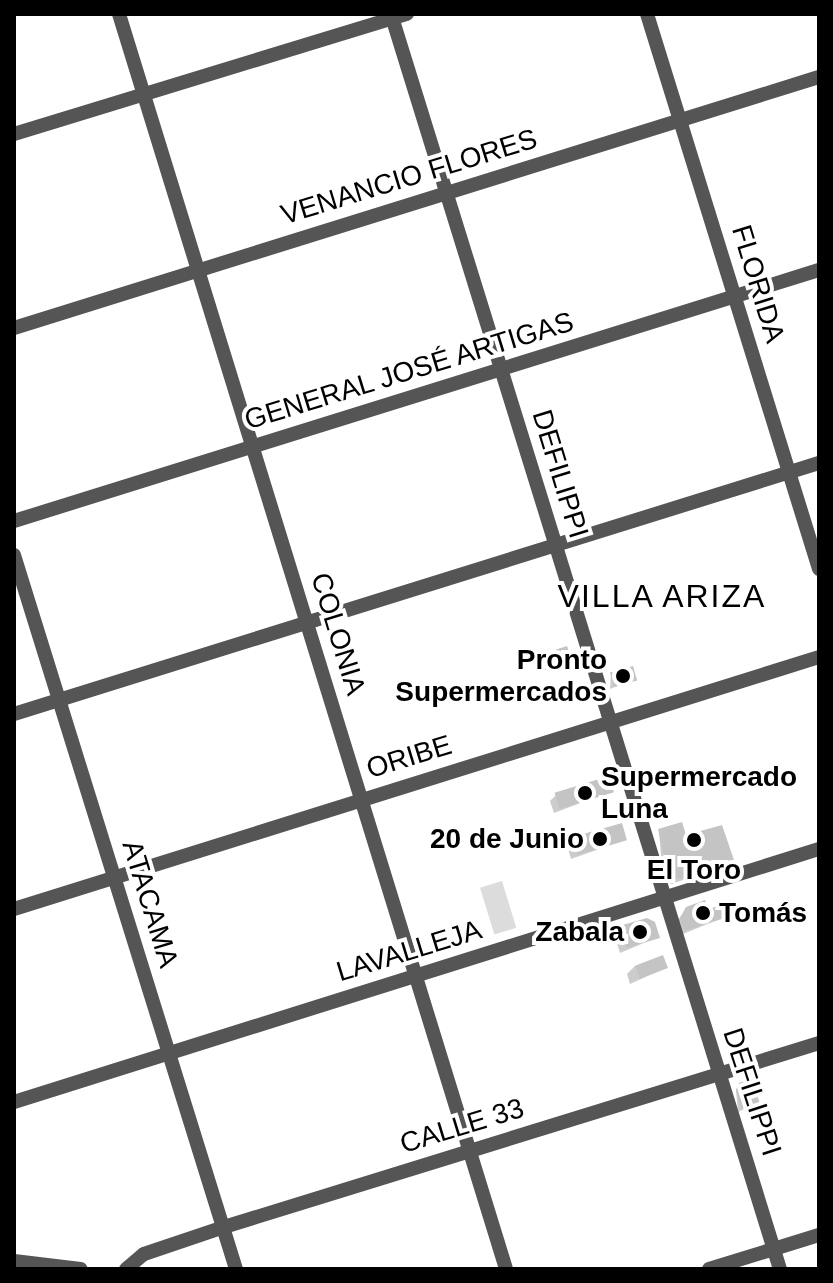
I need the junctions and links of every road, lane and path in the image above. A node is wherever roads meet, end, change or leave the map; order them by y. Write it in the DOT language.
graph roads {
  1 [pos="119,14"];
  2 [pos="647,14"];
  3 [pos="396,16"];
  4 [pos="819,77"];
  5 [pos="144,94"];
  6 [pos="680,120"];
  7 [pos="14,134"];
  8 [pos="449,193"];
  9 [pos="198,270"];
  10 [pos="819,270"];
  11 [pos="735,296"];
  12 [pos="14,328"];
  13 [pos="502,370"];
  14 [pos="252,447"];
  15 [pos="819,463"];
  16 [pos="789,472"];
  17 [pos="14,521"];
  18 [pos="555,546"];
  19 [pos="14,555"];
  20 [pos="819,569"];
  21 [pos="307,621"];
  22 [pos="819,657"];
  23 [pos="59,700"];
  24 [pos="14,714"];
  25 [pos="608,722"];
  26 [pos="362,799"];
  27 [pos="819,849"];
  28 [pos="115,877"];
  29 [pos="663,899"];
  30 [pos="14,909"];
  31 [pos="417,976"];
  32 [pos="819,1043"];
  33 [pos="169,1053"];
  34 [pos="719,1075"];
  35 [pos="14,1102"];
  36 [pos="472,1150"];
  37 [pos="224,1227"];
  38 [pos="819,1235"];
  39 [pos="774,1248"];
  40 [pos="14,1261"];
  41 [pos="81,1269"];
  42 [pos="126,1269"];
  43 [pos="236,1269"];
  44 [pos="506,1269"];
  45 [pos="709,1269"];
  46 [pos="780,1269"];
  1 -- 5 [label="street, COLONIA"];
  2 -- 6 [label="street, FLORIDA"];
  3 -- 5 [label="street"];
  3 -- 8 [label="street, DEFILIPPI"];
  4 -- 6 [label="street, VENANCIO FLORES"];
  5 -- 7 [label="street"];
  5 -- 9 [label="street, COLONIA"];
  6 -- 8 [label="street, VENANCIO FLORES"];
  6 -- 11 [label="street, FLORIDA"];
  8 -- 9 [label="street, VENANCIO FLORES"];
  8 -- 13 [label="street, DEFILIPPI"];
  9 -- 12 [label="street, VENANCIO FLORES"];
  9 -- 14 [label="street, COLONIA"];
  10 -- 11 [label="street, GENERAL JOSÉ ARTIGAS"];
  11 -- 13 [label="street, GENERAL JOSÉ ARTIGAS"];
  11 -- 16 [label="street, FLORIDA"];
  13 -- 14 [label="street, GENERAL JOSÉ ARTIGAS"];
  13 -- 18 [label="street, DEFILIPPI"];
  14 -- 17 [label="street, GENERAL JOSÉ ARTIGAS"];
  14 -- 21 [label="street, COLONIA"];
  15 -- 16 [label="street"];
  16 -- 18 [label="street"];
  16 -- 20 [label="street, FLORIDA"];
  18 -- 21 [label="street"];
  18 -- 25 [label="street, DEFILIPPI"];
  19 -- 23 [label="street, ATACAMA"];
  21 -- 23 [label="street"];
  21 -- 26 [label="street, COLONIA"];
  22 -- 25 [label="street, ORIBE"];
  23 -- 24 [label="street"];
  23 -- 28 [label="street, ATACAMA"];
  25 -- 26 [label="street, ORIBE"];
  25 -- 29 [label="street, DEFILIPPI"];
  26 -- 28 [label="street, ORIBE"];
  26 -- 31 [label="street, COLONIA"];
  27 -- 29 [label="street, LAVALLEJA"];
  28 -- 30 [label="street, ORIBE"];
  28 -- 33 [label="street, ATACAMA"];
  29 -- 31 [label="street, LAVALLEJA"];
  29 -- 34 [label="street, DEFILIPPI"];
  31 -- 33 [label="street, LAVALLEJA"];
  31 -- 36 [label="street, COLONIA"];
  32 -- 34 [label="street, CALLE 33"];
  33 -- 35 [label="street, LAVALLEJA"];
  33 -- 37 [label="street, ATACAMA"];
  34 -- 36 [label="street, CALLE 33"];
  34 -- 39 [label="street, DEFILIPPI"];
  36 -- 37 [label="street, CALLE 33"];
  36 -- 44 [label="street, COLONIA"];
  37 -- 42 [label="street, CALLE 33"];
  37 -- 43 [label="street, ATACAMA"];
  38 -- 39 [label="street"];
  39 -- 45 [label="street"];
  39 -- 46 [label="street, DEFILIPPI"];
  40 -- 41 [label="street"];
}
